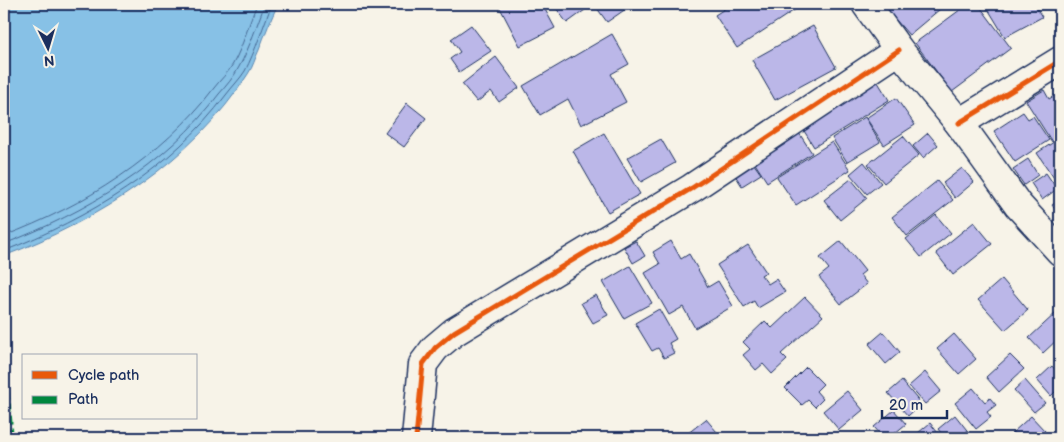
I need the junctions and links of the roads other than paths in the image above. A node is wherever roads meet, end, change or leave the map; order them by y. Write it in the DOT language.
graph roads {
  1 [pos="866,4"];
  2 [pos="899,50"];
  3 [pos="1060,60"];
  4 [pos="959,123"];
  5 [pos="1060,251"];
  6 [pos="416,438"];
  1 -- 2 [label="main road"];
  2 -- 4 [label="main road"];
  2 -- 6 [label="main road"];
  3 -- 4 [label="main road"];
  4 -- 5 [label="main road"];
}
